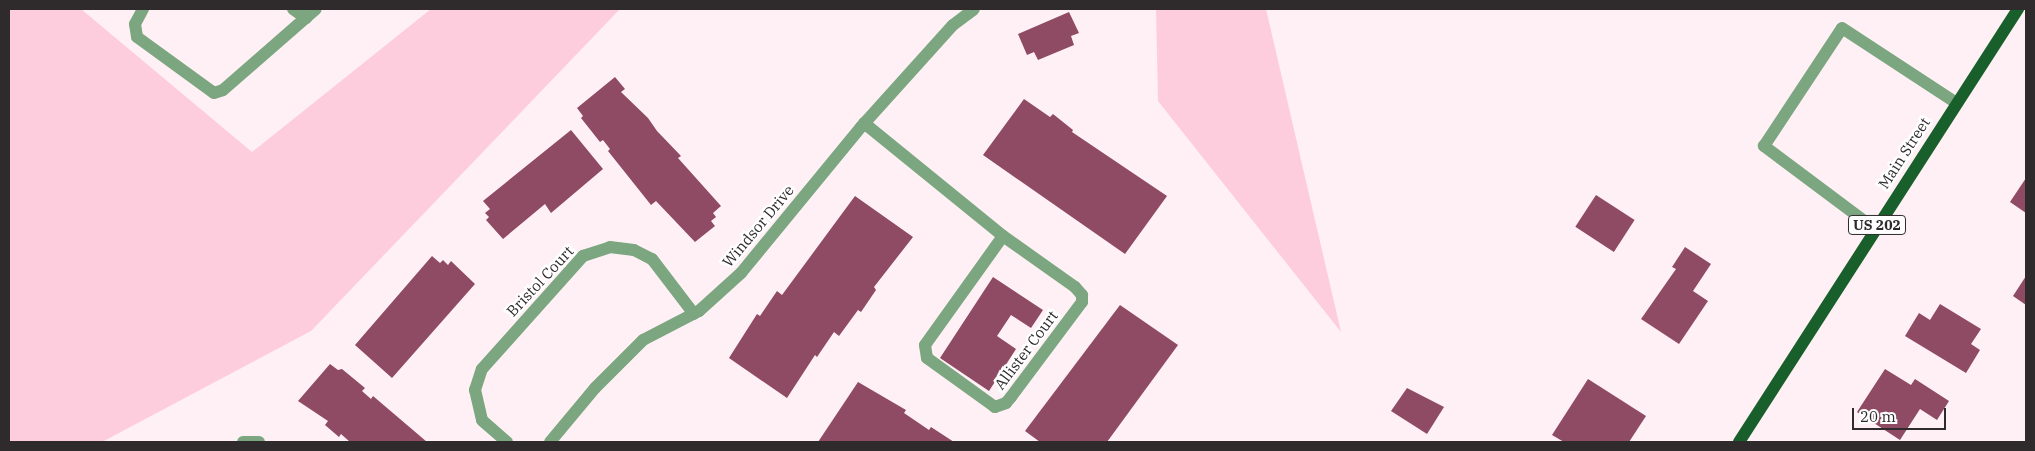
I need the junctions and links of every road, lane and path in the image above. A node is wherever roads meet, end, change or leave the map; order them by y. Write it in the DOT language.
graph roads {
  1 [pos="143,9"];
  2 [pos="293,9"];
  3 [pos="316,9"];
  4 [pos="974,9"];
  5 [pos="2018,9"];
  6 [pos="306,18"];
  7 [pos="1956,102"];
  8 [pos="864,123"];
  9 [pos="1875,229"];
  10 [pos="1003,236"];
  11 [pos="694,314"];
  12 [pos="243,442"];
  13 [pos="259,442"];
  14 [pos="507,442"];
  15 [pos="550,442"];
  16 [pos="1739,442"];
  1 -- 6 [label="street"];
  2 -- 6 [label="street"];
  3 -- 6 [label="street"];
  4 -- 8 [label="street, Windsor Drive"];
  5 -- 7 [label="main road, Main Street / US 202"];
  7 -- 9 [label="main road, Main Street / US 202"];
  7 -- 9 [label="street"];
  8 -- 10 [label="street, Allister Court"];
  8 -- 11 [label="street, Windsor Drive"];
  9 -- 16 [label="main road, Main Street / US 202"];
  10 -- 10 [label="street, Allister Court"];
  11 -- 14 [label="street, Bristol Court"];
  11 -- 15 [label="street, Windsor Drive"];
  12 -- 13 [label="street"];
}
